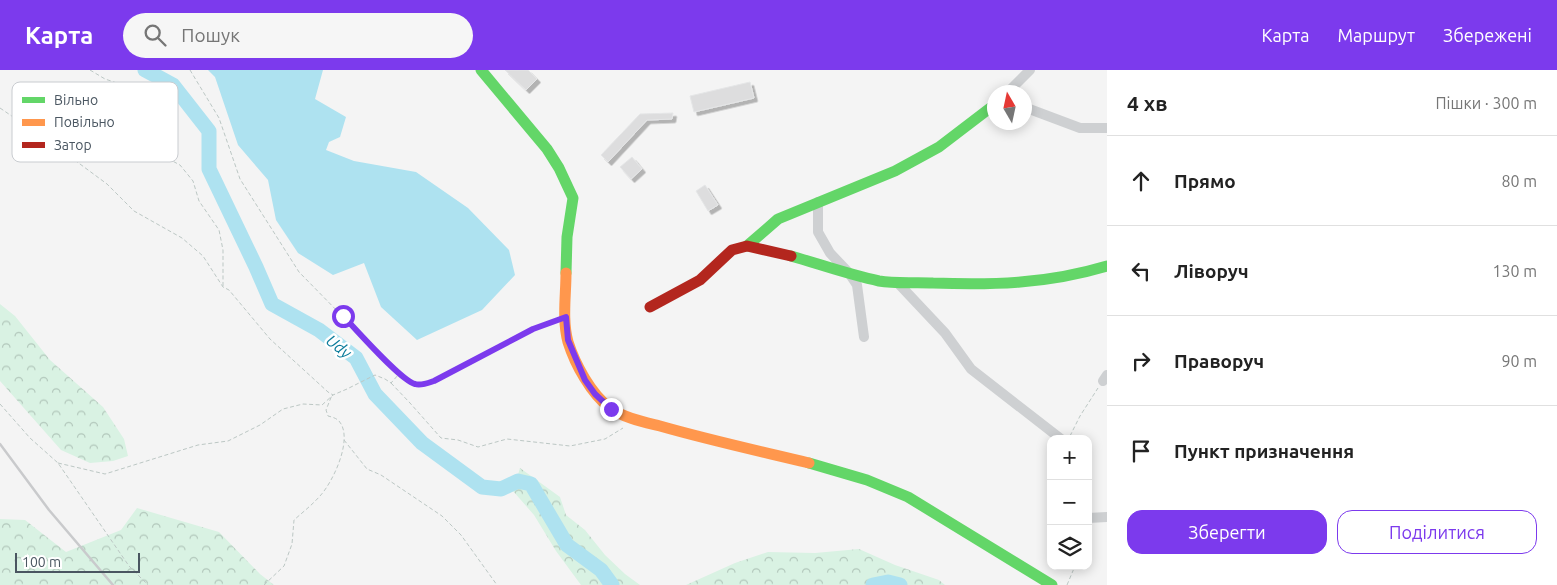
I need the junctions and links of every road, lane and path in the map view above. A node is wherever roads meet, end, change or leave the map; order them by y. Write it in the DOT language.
graph roads {
  1 [pos="90,70"];
  2 [pos="190,70"];
  3 [pos="481,70"];
  4 [pos="1030,70"];
  5 [pos="114,82"];
  6 [pos="1015,85"];
  7 [pos="0,108"];
  8 [pos="987,110"];
  9 [pos="1032,110"];
  10 [pos="12,116"];
  11 [pos="1107,128"];
  12 [pos="77,162"];
  13 [pos="174,162"];
  14 [pos="818,202"];
  15 [pos="747,246"];
  16 [pos="1107,266"];
  17 [pos="850,273"];
  18 [pos="897,282"];
  19 [pos="223,287"];
  20 [pos="650,308"];
  21 [pos="566,317"];
  22 [pos="864,337"];
  23 [pos="399,374"];
  24 [pos="1105,378"];
  25 [pos="391,383"];
  26 [pos="332,395"];
  27 [pos="0,404"];
  28 [pos="632,418"];
  29 [pos="1056,435"];
  30 [pos="1071,435"];
  31 [pos="344,440"];
  32 [pos="58,463"];
  33 [pos="1107,517"];
  34 [pos="1092,518"];
  35 [pos="1073,570"];
  36 [pos="148,585"];
  37 [pos="264,585"];
  38 [pos="497,585"];
  39 [pos="1052,585"];
  40 [pos="1067,585"];
  1 -- 5 [label="path"];
  2 -- 23 [label="path"];
  3 -- 21 [label="street"];
  4 -- 6 [label="street"];
  7 -- 10 [label="path"];
  8 -- 14 [label="street"];
  9 -- 11 [label="street"];
  12 -- 19 [label="path"];
  13 -- 19 [label="path"];
  14 -- 15 [label="street"];
  14 -- 17 [label="street"];
  15 -- 17 [label="street"];
  15 -- 20 [label="street"];
  16 -- 18 [label="street"];
  17 -- 18 [label="street"];
  17 -- 22 [label="street"];
  18 -- 29 [label="street"];
  19 -- 26 [label="path"];
  21 -- 23 [label="path"];
  21 -- 28 [label="street"];
  23 -- 25 [label="path"];
  24 -- 30 [label="path"];
  25 -- 26 [label="path"];
  25 -- 28 [label="path"];
  26 -- 31 [label="path"];
  26 -- 32 [label="path"];
  27 -- 32 [label="path"];
  28 -- 39 [label="street"];
  31 -- 37 [label="path"];
  31 -- 38 [label="path"];
  32 -- 36 [label="path"];
  33 -- 34 [label="street"];
  35 -- 40 [label="path"];
}
